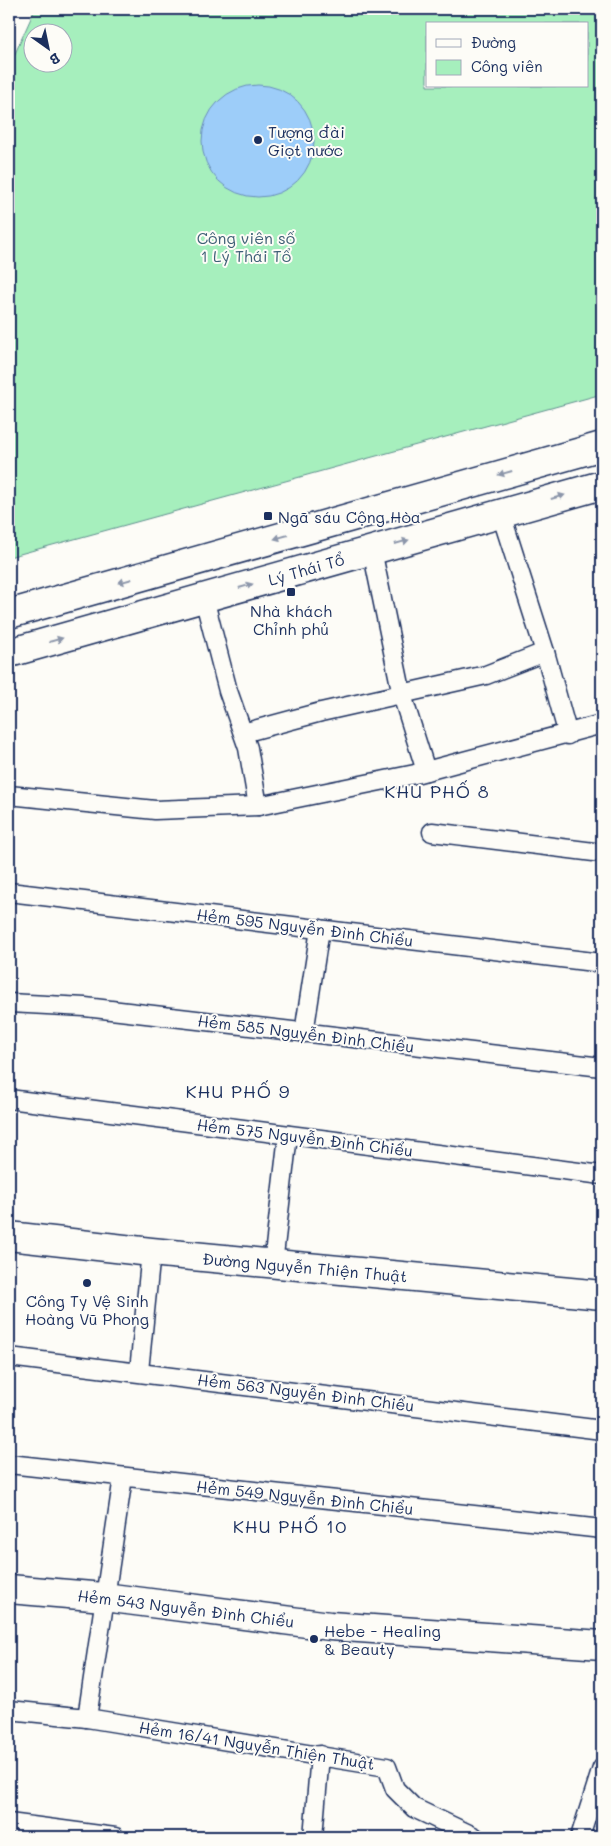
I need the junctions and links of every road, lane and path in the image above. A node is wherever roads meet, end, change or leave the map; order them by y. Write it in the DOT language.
graph roads {
  1 [pos="602,446"];
  2 [pos="602,485"];
  3 [pos="501,514"];
  4 [pos="372,550"];
  5 [pos="204,598"];
  6 [pos="9,614"];
  7 [pos="545,652"];
  8 [pos="9,654"];
  9 [pos="402,695"];
  10 [pos="602,724"];
  11 [pos="243,733"];
  12 [pos="568,735"];
  13 [pos="426,771"];
  14 [pos="9,795"];
  15 [pos="258,806"];
  16 [pos="432,832"];
  17 [pos="602,853"];
  18 [pos="9,892"];
  19 [pos="320,929"];
  20 [pos="602,963"];
  21 [pos="9,1003"];
  22 [pos="304,1033"];
  23 [pos="602,1067"];
  24 [pos="9,1099"];
  25 [pos="288,1135"];
  26 [pos="602,1175"];
  27 [pos="9,1236"];
  28 [pos="151,1252"];
  29 [pos="273,1264"];
  30 [pos="602,1295"];
  31 [pos="9,1357"];
  32 [pos="139,1371"];
  33 [pos="602,1430"];
  34 [pos="9,1464"];
  35 [pos="122,1477"];
  36 [pos="602,1529"];
  37 [pos="9,1589"];
  38 [pos="104,1597"];
  39 [pos="602,1645"];
  40 [pos="9,1710"];
  41 [pos="86,1718"];
  42 [pos="320,1755"];
  43 [pos="602,1768"];
  44 [pos="9,1824"];
  45 [pos="115,1837"];
  46 [pos="313,1837"];
  47 [pos="475,1837"];
  48 [pos="580,1837"];
  1 -- 6 [label="main road, one-way"];
  3 -- 2 [label="main road, Lý Thái Tổ, one-way"];
  4 -- 3 [label="main road, Lý Thái Tổ, one-way"];
  3 -- 7 [label="lane"];
  5 -- 4 [label="main road, Lý Thái Tổ, one-way"];
  4 -- 9 [label="lane"];
  8 -- 5 [label="main road, Lý Thái Tổ, one-way"];
  5 -- 11 [label="lane"];
  7 -- 9 [label="lane"];
  7 -- 12 [label="lane"];
  9 -- 11 [label="lane"];
  9 -- 13 [label="lane"];
  10 -- 12 [label="lane"];
  11 -- 15 [label="lane"];
  12 -- 13 [label="lane"];
  13 -- 15 [label="lane"];
  14 -- 15 [label="lane"];
  16 -- 17 [label="lane"];
  18 -- 19 [label="lane, Hẻm 595 Nguyễn Ðình Chiểu"];
  19 -- 20 [label="lane, Hẻm 595 Nguyễn Ðình Chiểu"];
  19 -- 22 [label="lane"];
  21 -- 22 [label="lane, Hẻm 585 Nguyễn Ðình Chiểu"];
  22 -- 23 [label="lane, Hẻm 585 Nguyễn Ðình Chiểu"];
  24 -- 25 [label="lane, Hẻm 575 Nguyễn Ðình Chiểu"];
  25 -- 26 [label="lane, Hẻm 575 Nguyễn Ðình Chiểu"];
  25 -- 29 [label="lane"];
  27 -- 28 [label="main road, Đường Nguyễn Thiện Thuật"];
  28 -- 29 [label="main road, Đường Nguyễn Thiện Thuật"];
  28 -- 32 [label="lane"];
  29 -- 30 [label="main road, Đường Nguyễn Thiện Thuật"];
  31 -- 32 [label="lane, Hẻm 563 Nguyễn Ðình Chiểu"];
  32 -- 33 [label="lane, Hẻm 563 Nguyễn Ðình Chiểu"];
  34 -- 35 [label="lane, Hẻm 549 Nguyễn Ðình Chiểu"];
  35 -- 36 [label="lane, Hẻm 549 Nguyễn Ðình Chiểu"];
  35 -- 38 [label="lane"];
  37 -- 38 [label="main road, Hẻm 543 Nguyễn Ðình Chiểu"];
  38 -- 39 [label="main road, Hẻm 543 Nguyễn Ðình Chiểu"];
  38 -- 41 [label="lane"];
  40 -- 41 [label="lane, Hẻm 16/41 Nguyễn Thiện Thuật"];
  41 -- 42 [label="lane, Hẻm 16/41 Nguyễn Thiện Thuật"];
  42 -- 46 [label="lane"];
  42 -- 47 [label="lane, Hẻm 16/41 Nguyễn Thiện Thuật"];
  43 -- 48 [label="lane"];
  44 -- 45 [label="lane"];
}
